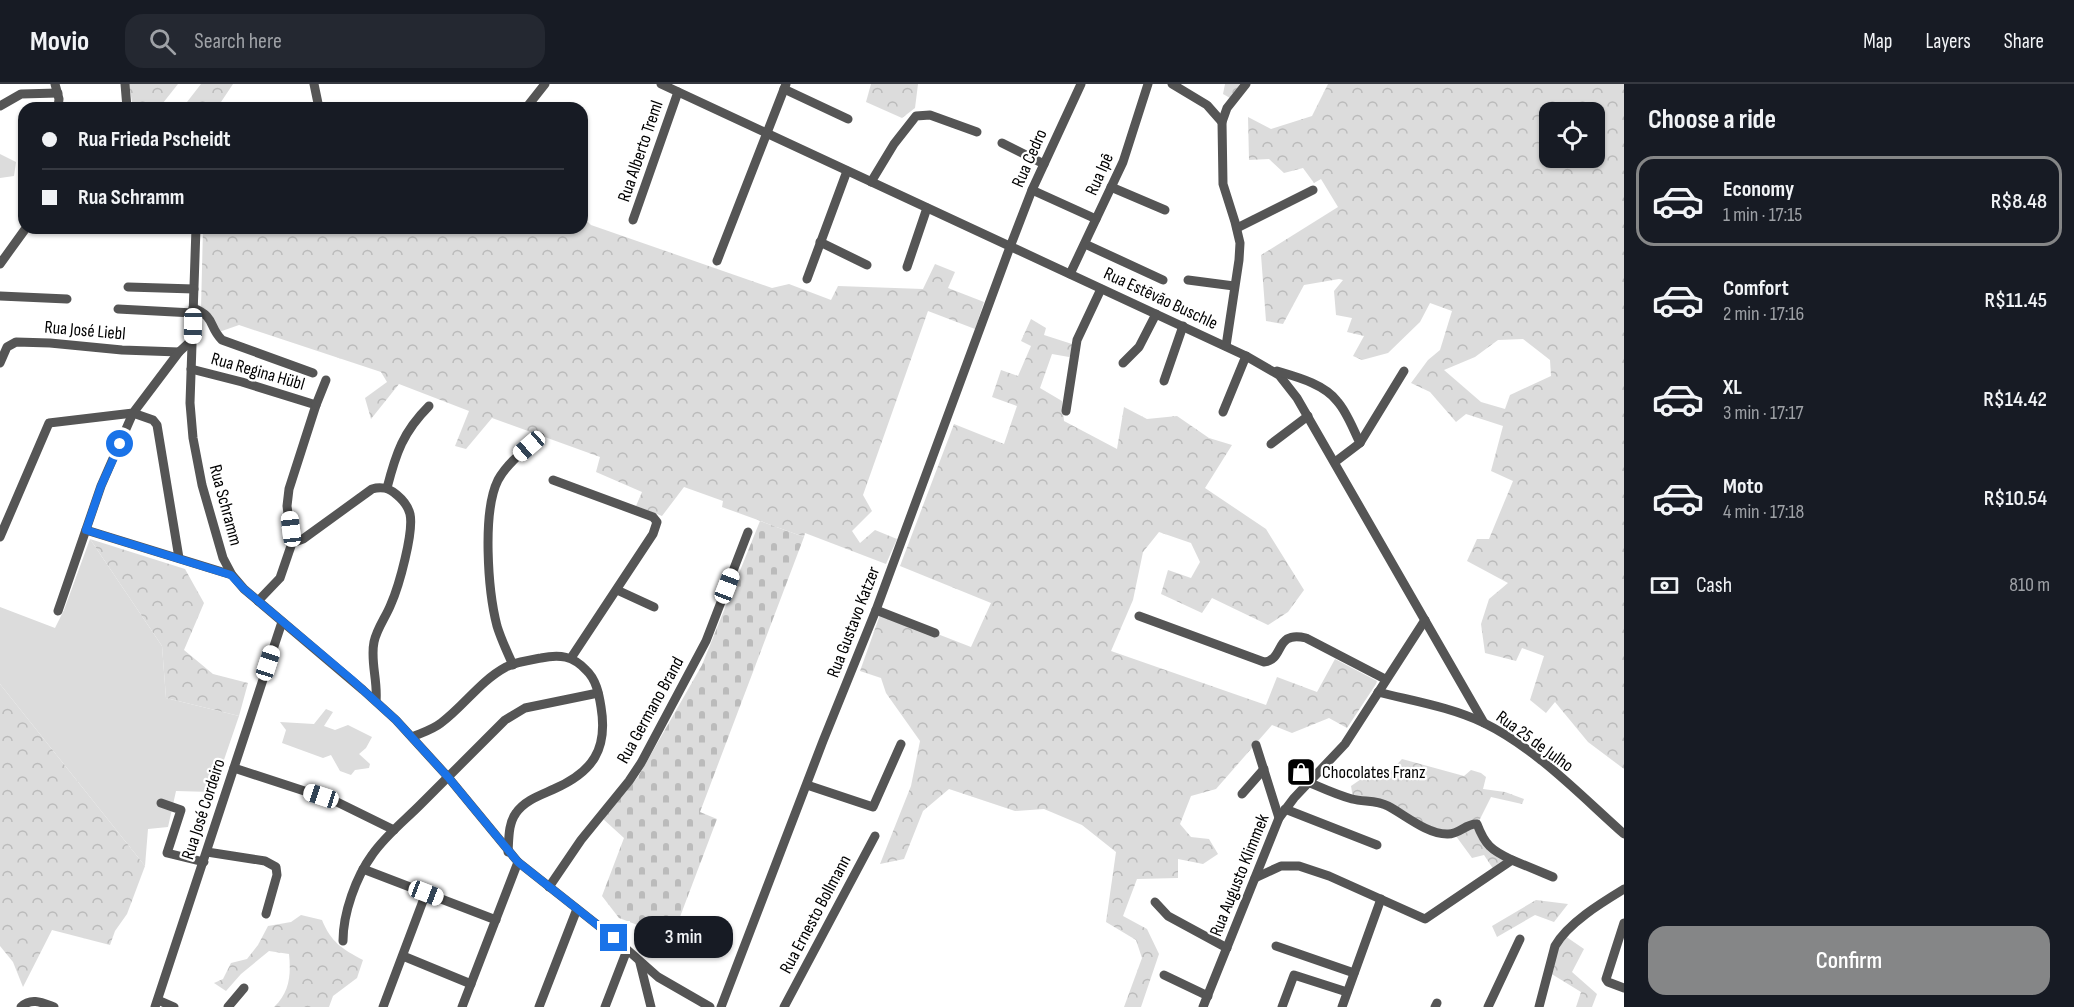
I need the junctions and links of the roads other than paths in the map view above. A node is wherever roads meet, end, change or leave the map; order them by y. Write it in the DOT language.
graph roads {
  1 [pos="125,84"];
  2 [pos="314,84"];
  3 [pos="545,84"];
  4 [pos="661,84"];
  5 [pos="1081,84"];
  6 [pos="1148,84"];
  7 [pos="1172,84"];
  8 [pos="1246,84"];
  9 [pos="785,87"];
  10 [pos="57,89"];
  11 [pos="678,92"];
  12 [pos="126,102"];
  13 [pos="318,102"];
  14 [pos="531,102"];
  15 [pos="0,106"];
  16 [pos="848,119"];
  17 [pos="1222,122"];
  18 [pos="977,132"];
  19 [pos="765,133"];
  20 [pos="1002,143"];
  21 [pos="1044,164"];
  22 [pos="848,171"];
  23 [pos="871,182"];
  24 [pos="1111,187"];
  25 [pos="1032,190"];
  26 [pos="1313,190"];
  27 [pos="927,208"];
  28 [pos="1165,210"];
  29 [pos="1096,219"];
  30 [pos="633,220"];
  31 [pos="1237,228"];
  32 [pos="22,234"];
  33 [pos="196,234"];
  34 [pos="820,242"];
  35 [pos="1085,244"];
  36 [pos="1010,247"];
  37 [pos="717,261"];
  38 [pos="0,264"];
  39 [pos="867,265"];
  40 [pos="907,267"];
  41 [pos="1070,274"];
  42 [pos="807,279"];
  43 [pos="1163,280"];
  44 [pos="1188,280"];
  45 [pos="1234,286"];
  46 [pos="128,287"];
  47 [pos="194,289"];
  48 [pos="1101,289"];
  49 [pos="0,296"];
  50 [pos="67,299"];
  51 [pos="118,309"];
  52 [pos="193,310"];
  53 [pos="1155,314"];
  54 [pos="1183,326"];
  55 [pos="192,340"];
  56 [pos="1226,346"];
  57 [pos="179,352"];
  58 [pos="1246,356"];
  59 [pos="0,363"];
  60 [pos="1123,363"];
  61 [pos="191,369"];
  62 [pos="1271,369"];
  63 [pos="1404,371"];
  64 [pos="313,373"];
  65 [pos="326,380"];
  66 [pos="1164,381"];
  67 [pos="316,405"];
  68 [pos="429,405"];
  69 [pos="1066,411"];
  70 [pos="1222,412"];
  71 [pos="133,413"];
  72 [pos="1308,416"];
  73 [pos="540,437"];
  74 [pos="1360,443"];
  75 [pos="1271,444"];
  76 [pos="1335,462"];
  77 [pos="553,480"];
  78 [pos="387,488"];
  79 [pos="86,530"];
  80 [pos="748,532"];
  81 [pos="0,537"];
  82 [pos="292,543"];
  83 [pos="179,558"];
  84 [pos="231,575"];
  85 [pos="617,590"];
  86 [pos="258,601"];
  87 [pos="654,607"];
  88 [pos="876,610"];
  89 [pos="58,611"];
  90 [pos="1139,616"];
  91 [pos="1425,620"];
  92 [pos="282,622"];
  93 [pos="935,633"];
  94 [pos="571,658"];
  95 [pos="513,665"];
  96 [pos="1385,679"];
  97 [pos="1378,692"];
  98 [pos="598,693"];
  99 [pos="376,701"];
  100 [pos="1471,701"];
  101 [pos="1462,715"];
  102 [pos="1484,723"];
  103 [pos="412,736"];
  104 [pos="901,744"];
  105 [pos="1256,746"];
  106 [pos="234,768"];
  107 [pos="1264,769"];
  108 [pos="448,777"];
  109 [pos="1308,782"];
  110 [pos="807,785"];
  111 [pos="1242,794"];
  112 [pos="161,804"];
  113 [pos="1285,809"];
  114 [pos="1279,818"];
  115 [pos="394,830"];
  116 [pos="1624,834"];
  117 [pos="875,836"];
  118 [pos="1377,845"];
  119 [pos="207,852"];
  120 [pos="508,852"];
  121 [pos="1512,860"];
  122 [pos="204,862"];
  123 [pos="518,862"];
  124 [pos="363,869"];
  125 [pos="1254,878"];
  126 [pos="1553,878"];
  127 [pos="549,887"];
  128 [pos="1624,889"];
  129 [pos="426,893"];
  130 [pos="1381,899"];
  131 [pos="1155,902"];
  132 [pos="577,909"];
  133 [pos="266,914"];
  134 [pos="496,920"];
  135 [pos="1624,923"];
  136 [pos="1520,939"];
  137 [pos="343,940"];
  138 [pos="1276,946"];
  139 [pos="1227,948"];
  140 [pos="627,950"];
  141 [pos="403,956"];
  142 [pos="640,963"];
  143 [pos="1354,973"];
  144 [pos="1164,975"];
  145 [pos="471,984"];
  146 [pos="244,988"];
  147 [pos="1624,988"];
  148 [pos="1347,993"];
  149 [pos="1208,996"];
  150 [pos="157,1004"];
  151 [pos="21,1007"];
  152 [pos="54,1007"];
  153 [pos="174,1007"];
  154 [pos="228,1007"];
  155 [pos="383,1007"];
  156 [pos="462,1007"];
  157 [pos="539,1007"];
  158 [pos="605,1007"];
  159 [pos="651,1007"];
  160 [pos="710,1007"];
  161 [pos="721,1007"];
  162 [pos="784,1007"];
  163 [pos="1203,1007"];
  164 [pos="1282,1007"];
  165 [pos="1342,1007"];
  166 [pos="1488,1007"];
  167 [pos="1539,1007"];
  1 -- 12 [label="street"];
  2 -- 13 [label="street"];
  3 -- 14 [label="street"];
  4 -- 11 [label="street, Rua Estêvão Buschle"];
  5 -- 21 [label="street, Rua Cedro"];
  6 -- 24 [label="street, Rua Ipê"];
  7 -- 17 [label="street"];
  8 -- 17 [label="street"];
  9 -- 16 [label="street"];
  9 -- 19 [label="street"];
  10 -- 15 [label="street"];
  11 -- 19 [label="street, Rua Estêvão Buschle"];
  11 -- 30 [label="street, Rua Alberto Treml"];
  17 -- 31 [label="street"];
  18 -- 23 [label="street"];
  19 -- 22 [label="street, Rua Estêvão Buschle"];
  19 -- 37 [label="street"];
  20 -- 21 [label="street"];
  21 -- 25 [label="street, Rua Cedro"];
  22 -- 23 [label="street, Rua Estêvão Buschle"];
  22 -- 34 [label="street"];
  23 -- 27 [label="street, Rua Estêvão Buschle"];
  24 -- 28 [label="street"];
  24 -- 29 [label="street, Rua Ipê"];
  25 -- 29 [label="street"];
  25 -- 36 [label="street, Rua Cedro"];
  26 -- 31 [label="street"];
  27 -- 36 [label="street, Rua Estêvão Buschle"];
  27 -- 40 [label="street"];
  29 -- 35 [label="street, Rua Ipê"];
  31 -- 45 [label="street"];
  32 -- 38 [label="street"];
  33 -- 47 [label="street, Rua Schramm"];
  34 -- 39 [label="street"];
  34 -- 42 [label="street"];
  35 -- 41 [label="street, Rua Ipê"];
  35 -- 43 [label="street"];
  36 -- 41 [label="street, Rua Estêvão Buschle"];
  36 -- 88 [label="street, Rua Gustavo Katzer"];
  41 -- 48 [label="street, Rua Estêvão Buschle"];
  44 -- 45 [label="street"];
  45 -- 56 [label="street"];
  46 -- 47 [label="street"];
  47 -- 52 [label="street, Rua Schramm"];
  48 -- 53 [label="street, Rua Estêvão Buschle"];
  48 -- 69 [label="street"];
  49 -- 50 [label="street"];
  51 -- 52 [label="street"];
  52 -- 55 [label="street, Rua Schramm"];
  52 -- 64 [label="street"];
  53 -- 54 [label="street, Rua Estêvão Buschle"];
  53 -- 60 [label="street"];
  54 -- 56 [label="street, Rua Estêvão Buschle"];
  54 -- 66 [label="street"];
  55 -- 57 [label="street"];
  55 -- 61 [label="street, Rua Schramm"];
  56 -- 58 [label="street, Rua Estêvão Buschle"];
  57 -- 59 [label="street, Rua José Liebl"];
  57 -- 71 [label="street"];
  58 -- 62 [label="street, Rua Estêvão Buschle"];
  58 -- 70 [label="street"];
  61 -- 67 [label="street, Rua Regina Hübl"];
  61 -- 84 [label="street, Rua Schramm"];
  62 -- 72 [label="street, Rua Estêvão Buschle"];
  62 -- 74 [label="street"];
  63 -- 74 [label="street"];
  65 -- 67 [label="street"];
  67 -- 82 [label="street, Rua Regina Hübl"];
  68 -- 78 [label="street"];
  71 -- 79 [label="street"];
  71 -- 81 [label="street"];
  71 -- 83 [label="street"];
  72 -- 75 [label="street"];
  72 -- 76 [label="street, Rua Estêvão Buschle"];
  73 -- 95 [label="street"];
  74 -- 76 [label="street"];
  76 -- 91 [label="street, Rua Estêvão Buschle"];
  77 -- 85 [label="street"];
  78 -- 82 [label="street"];
  78 -- 99 [label="street"];
  79 -- 83 [label="street"];
  79 -- 89 [label="street"];
  80 -- 127 [label="street, Rua Germano Brand"];
  82 -- 86 [label="street"];
  83 -- 84 [label="street"];
  84 -- 86 [label="street, Rua Schramm"];
  85 -- 87 [label="street"];
  85 -- 94 [label="street"];
  86 -- 92 [label="street, Rua Schramm"];
  88 -- 93 [label="street"];
  88 -- 110 [label="street, Rua Gustavo Katzer"];
  90 -- 96 [label="street"];
  91 -- 96 [label="street, Rua Augusto Klimmek"];
  91 -- 100 [label="street, Rua Estêvão Buschle"];
  92 -- 99 [label="street, Rua Schramm"];
  92 -- 106 [label="street, Rua José Cordeiro"];
  94 -- 95 [label="street"];
  94 -- 98 [label="street"];
  95 -- 103 [label="street"];
  96 -- 97 [label="street, Rua Augusto Klimmek"];
  97 -- 101 [label="street, Rua 25 de Julho"];
  97 -- 109 [label="street, Rua Augusto Klimmek"];
  98 -- 108 [label="street"];
  98 -- 120 [label="street"];
  99 -- 103 [label="street, Rua Schramm"];
  100 -- 101 [label="street"];
  100 -- 102 [label="street, Rua Estêvão Buschle"];
  101 -- 102 [label="street, Rua 25 de Julho"];
  102 -- 116 [label="street, Rua 25 de Julho"];
  103 -- 108 [label="street, Rua Schramm"];
  104 -- 110 [label="street"];
  105 -- 107 [label="street"];
  106 -- 115 [label="street"];
  106 -- 119 [label="street, Rua José Cordeiro"];
  107 -- 111 [label="street"];
  107 -- 114 [label="street"];
  108 -- 115 [label="street"];
  108 -- 120 [label="street, Rua Schramm"];
  109 -- 113 [label="street, Rua Augusto Klimmek"];
  109 -- 121 [label="street"];
  110 -- 161 [label="street, Rua Gustavo Katzer"];
  112 -- 122 [label="street"];
  113 -- 114 [label="street, Rua Augusto Klimmek"];
  113 -- 118 [label="street"];
  114 -- 125 [label="street, Rua Augusto Klimmek"];
  115 -- 124 [label="street"];
  117 -- 162 [label="street, Rua Ernesto Bollmann"];
  119 -- 122 [label="street, Rua José Cordeiro"];
  119 -- 133 [label="street"];
  120 -- 123 [label="street, Rua Schramm"];
  121 -- 126 [label="street"];
  121 -- 130 [label="street"];
  122 -- 150 [label="street, Rua José Cordeiro"];
  123 -- 127 [label="street, Rua Schramm"];
  123 -- 134 [label="street"];
  124 -- 129 [label="street"];
  124 -- 137 [label="street"];
  125 -- 130 [label="street"];
  125 -- 139 [label="street, Rua Augusto Klimmek"];
  127 -- 132 [label="street, Rua Schramm"];
  128 -- 167 [label="street"];
  129 -- 134 [label="street"];
  129 -- 141 [label="street"];
  130 -- 143 [label="street"];
  131 -- 139 [label="street"];
  132 -- 140 [label="street, Rua Schramm"];
  132 -- 157 [label="street"];
  134 -- 145 [label="street"];
  135 -- 147 [label="street"];
  136 -- 166 [label="street"];
  138 -- 143 [label="street"];
  139 -- 149 [label="street, Rua Augusto Klimmek"];
  140 -- 142 [label="street, Rua Schramm"];
  140 -- 158 [label="street"];
  141 -- 145 [label="street"];
  141 -- 155 [label="street"];
  142 -- 159 [label="street"];
  142 -- 160 [label="street, Rua Schramm"];
  143 -- 148 [label="street"];
  144 -- 149 [label="street"];
  145 -- 156 [label="street"];
  146 -- 154 [label="street"];
  148 -- 164 [label="street"];
  148 -- 165 [label="street"];
  149 -- 163 [label="street, Rua Augusto Klimmek"];
  150 -- 153 [label="street"];
  151 -- 152 [label="street"];
}
